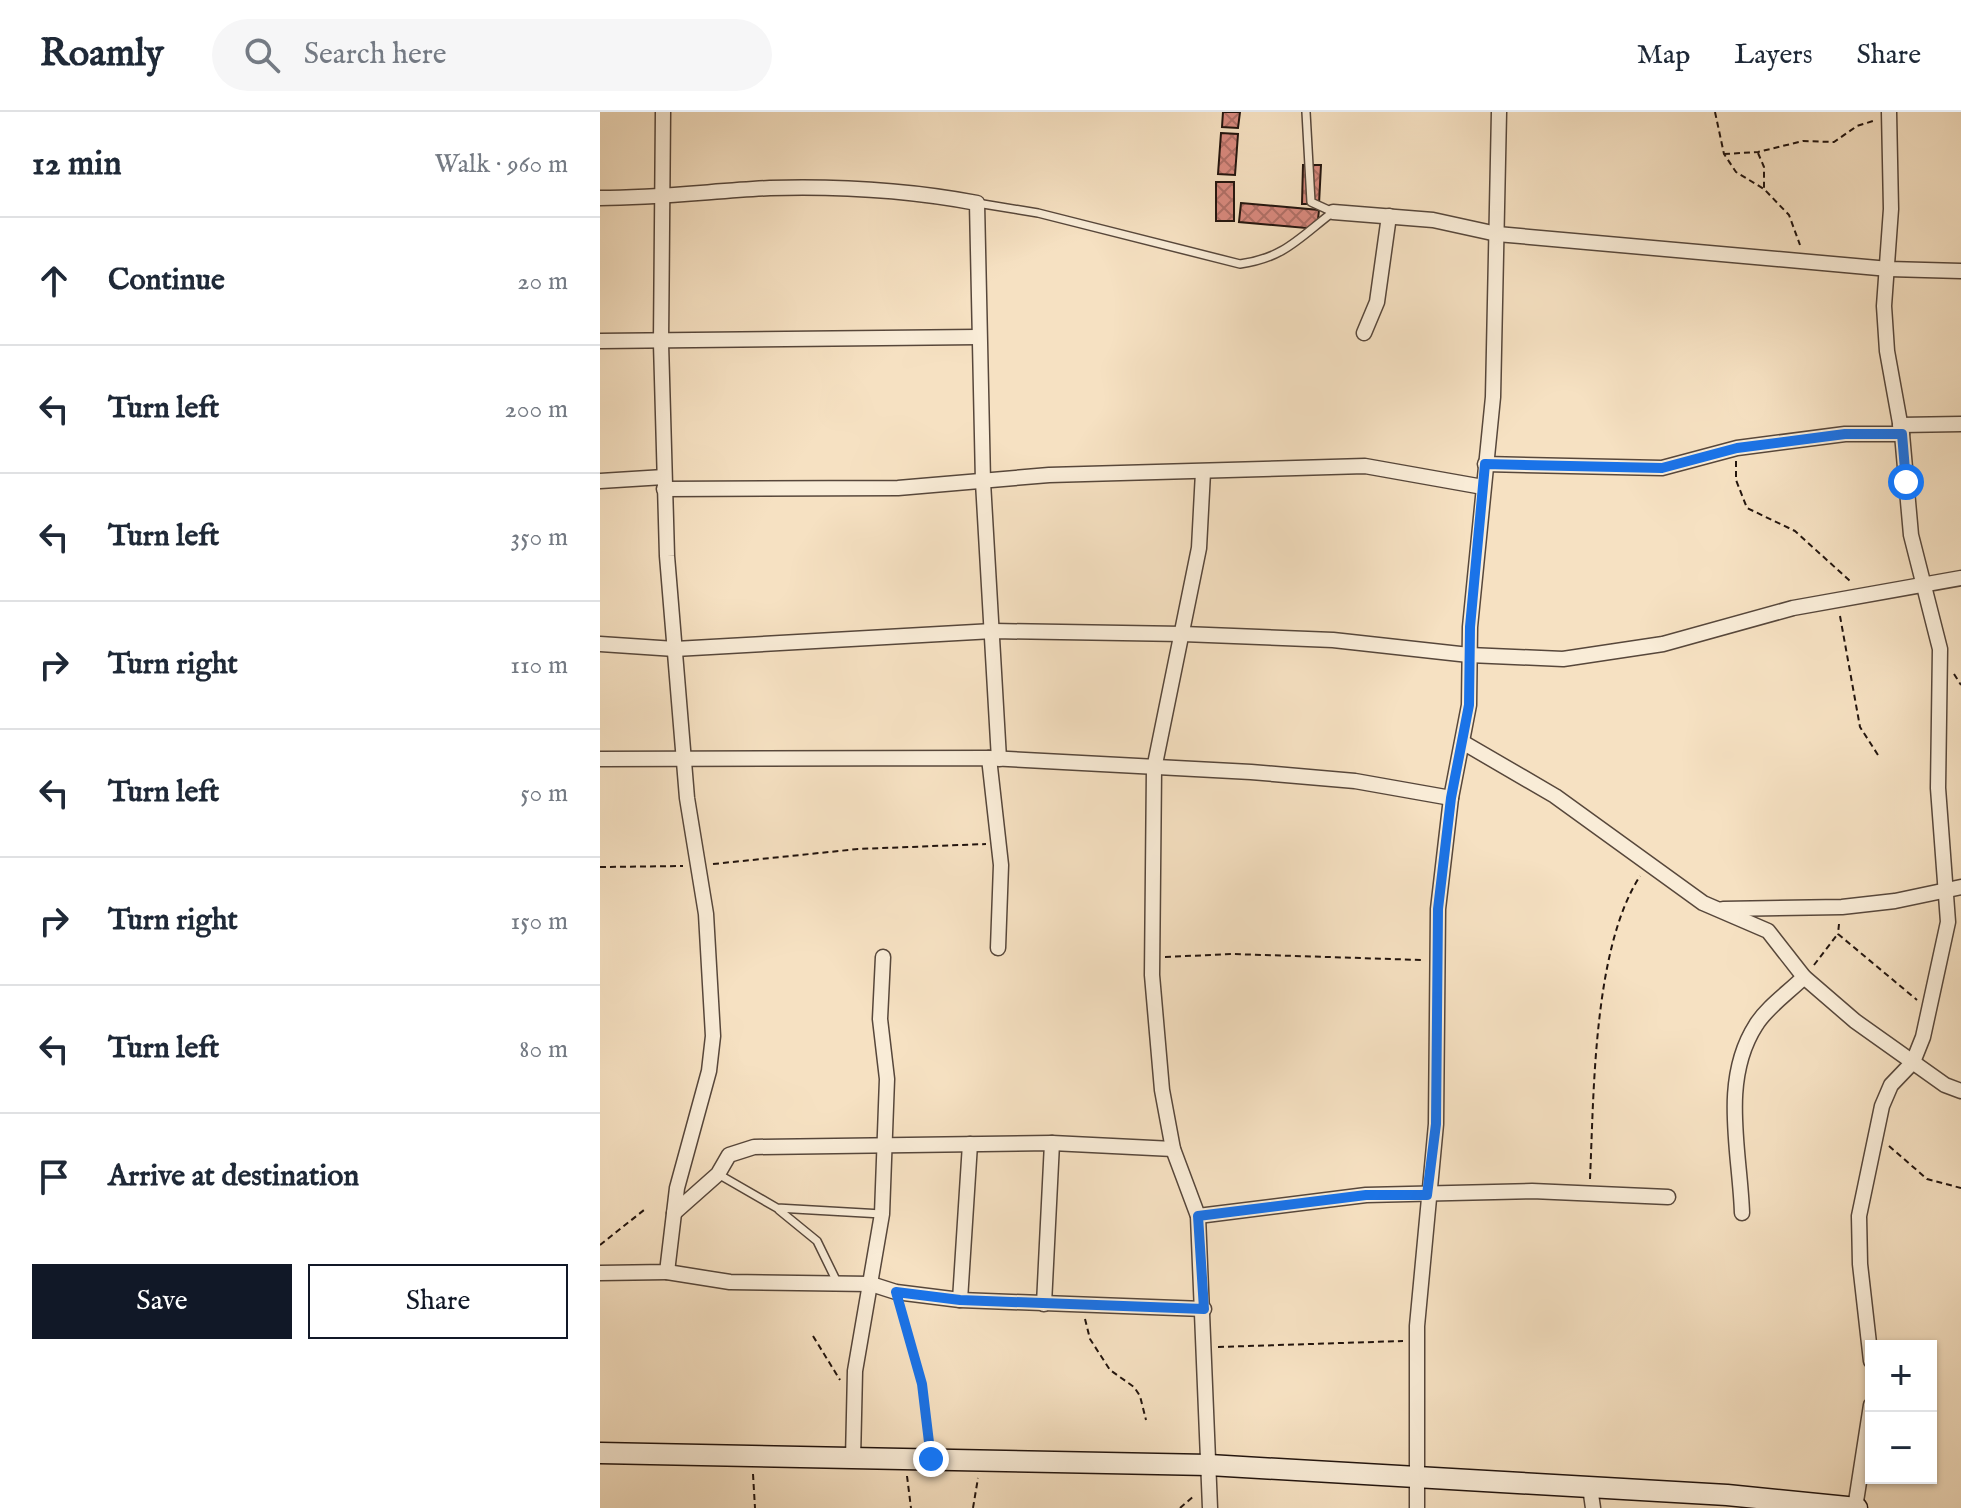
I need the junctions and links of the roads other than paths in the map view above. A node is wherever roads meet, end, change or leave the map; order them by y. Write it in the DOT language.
graph roads {
  1 [pos="663,112"];
  2 [pos="1306,112"];
  3 [pos="1499,112"];
  4 [pos="1889,113"];
  5 [pos="600,198"];
  6 [pos="660,198"];
  7 [pos="977,203"];
  8 [pos="1333,212"];
  9 [pos="1389,216"];
  10 [pos="1497,234"];
  11 [pos="1889,269"];
  12 [pos="1961,271"];
  13 [pos="1364,333"];
  14 [pos="978,337"];
  15 [pos="600,341"];
  16 [pos="661,343"];
  17 [pos="1961,424"];
  18 [pos="1901,430"];
  19 [pos="1485,464"];
  20 [pos="1203,472"];
  21 [pos="600,481"];
  22 [pos="983,482"];
  23 [pos="664,483"];
  24 [pos="1483,487"];
  25 [pos="1961,578"];
  26 [pos="1922,584"];
  27 [pos="993,631"];
  28 [pos="1183,634"];
  29 [pos="600,644"];
  30 [pos="675,649"];
  31 [pos="1469,655"];
  32 [pos="1464,743"];
  33 [pos="684,758"];
  34 [pos="600,759"];
  35 [pos="994,759"];
  36 [pos="1154,769"];
  37 [pos="1451,798"];
  38 [pos="1954,888"];
  39 [pos="1716,910"];
  40 [pos="998,948"];
  41 [pos="883,957"];
  42 [pos="1804,977"];
  43 [pos="1913,1062"];
  44 [pos="1961,1091"];
  45 [pos="882,1143"];
  46 [pos="1052,1143"];
  47 [pos="970,1144"];
  48 [pos="1173,1149"];
  49 [pos="718,1174"];
  50 [pos="1427,1195"];
  51 [pos="1668,1197"];
  52 [pos="777,1208"];
  53 [pos="674,1213"];
  54 [pos="1742,1213"];
  55 [pos="882,1214"];
  56 [pos="1198,1216"];
  57 [pos="667,1272"];
  58 [pos="600,1273"];
  59 [pos="837,1282"];
  60 [pos="871,1284"];
  61 [pos="960,1300"];
  62 [pos="1044,1304"];
  63 [pos="1204,1309"];
  64 [pos="1869,1340"];
  65 [pos="1870,1412"];
  66 [pos="600,1453"];
  67 [pos="853,1459"];
  68 [pos="1209,1465"];
  69 [pos="1415,1478"];
  70 [pos="1590,1487"];
  71 [pos="1210,1508"];
  72 [pos="1417,1508"];
  73 [pos="1593,1508"];
  74 [pos="1856,1508"];
  1 -- 6 [label="street"];
  2 -- 8 [label="lane"];
  3 -- 10 [label="street"];
  4 -- 11 [label="street"];
  5 -- 6 [label="street"];
  6 -- 7 [label="street"];
  6 -- 16 [label="street"];
  7 -- 8 [label="lane"];
  7 -- 14 [label="street"];
  8 -- 9 [label="street"];
  9 -- 10 [label="street"];
  9 -- 13 [label="street"];
  10 -- 11 [label="street"];
  10 -- 19 [label="street"];
  11 -- 12 [label="street"];
  11 -- 18 [label="street"];
  14 -- 16 [label="street"];
  14 -- 22 [label="street"];
  15 -- 16 [label="street"];
  16 -- 23 [label="street"];
  17 -- 18 [label="street"];
  18 -- 19 [label="street"];
  18 -- 26 [label="street"];
  19 -- 24 [label="street"];
  20 -- 22 [label="street"];
  20 -- 24 [label="street"];
  20 -- 28 [label="street"];
  21 -- 23 [label="street"];
  22 -- 23 [label="street"];
  22 -- 27 [label="street"];
  23 -- 30 [label="street"];
  24 -- 31 [label="street"];
  25 -- 26 [label="street"];
  26 -- 31 [label="street"];
  26 -- 38 [label="street"];
  27 -- 28 [label="street"];
  27 -- 30 [label="street"];
  27 -- 35 [label="street"];
  28 -- 31 [label="street"];
  28 -- 36 [label="street"];
  29 -- 30 [label="street"];
  30 -- 33 [label="street"];
  31 -- 32 [label="street"];
  32 -- 37 [label="street"];
  32 -- 39 [label="street"];
  33 -- 34 [label="street"];
  33 -- 35 [label="street"];
  33 -- 53 [label="street"];
  35 -- 36 [label="street"];
  35 -- 40 [label="street"];
  36 -- 37 [label="street"];
  36 -- 48 [label="street"];
  37 -- 50 [label="street"];
  38 -- 39 [label="street"];
  38 -- 43 [label="street"];
  39 -- 42 [label="street"];
  41 -- 45 [label="street"];
  42 -- 43 [label="street"];
  42 -- 54 [label="street"];
  43 -- 44 [label="street"];
  43 -- 64 [label="street"];
  45 -- 47 [label="street"];
  45 -- 49 [label="street"];
  45 -- 55 [label="street"];
  46 -- 47 [label="street"];
  46 -- 48 [label="street"];
  46 -- 62 [label="street"];
  47 -- 61 [label="street"];
  48 -- 56 [label="street"];
  49 -- 52 [label="lane"];
  49 -- 53 [label="street"];
  50 -- 51 [label="street"];
  50 -- 56 [label="street"];
  50 -- 69 [label="street"];
  52 -- 55 [label="lane"];
  52 -- 59 [label="lane"];
  53 -- 57 [label="street"];
  55 -- 60 [label="street"];
  56 -- 63 [label="street"];
  57 -- 58 [label="street"];
  57 -- 59 [label="street"];
  59 -- 60 [label="street"];
  60 -- 61 [label="street"];
  60 -- 67 [label="street"];
  61 -- 62 [label="street"];
  62 -- 63 [label="street"];
  63 -- 68 [label="street"];
  65 -- 74 [label="street"];
  66 -- 67 [label="street"];
  67 -- 68 [label="street"];
  68 -- 69 [label="street"];
  68 -- 71 [label="street"];
  69 -- 70 [label="street"];
  69 -- 72 [label="street"];
  70 -- 73 [label="street"];
  70 -- 74 [label="street"];
}
